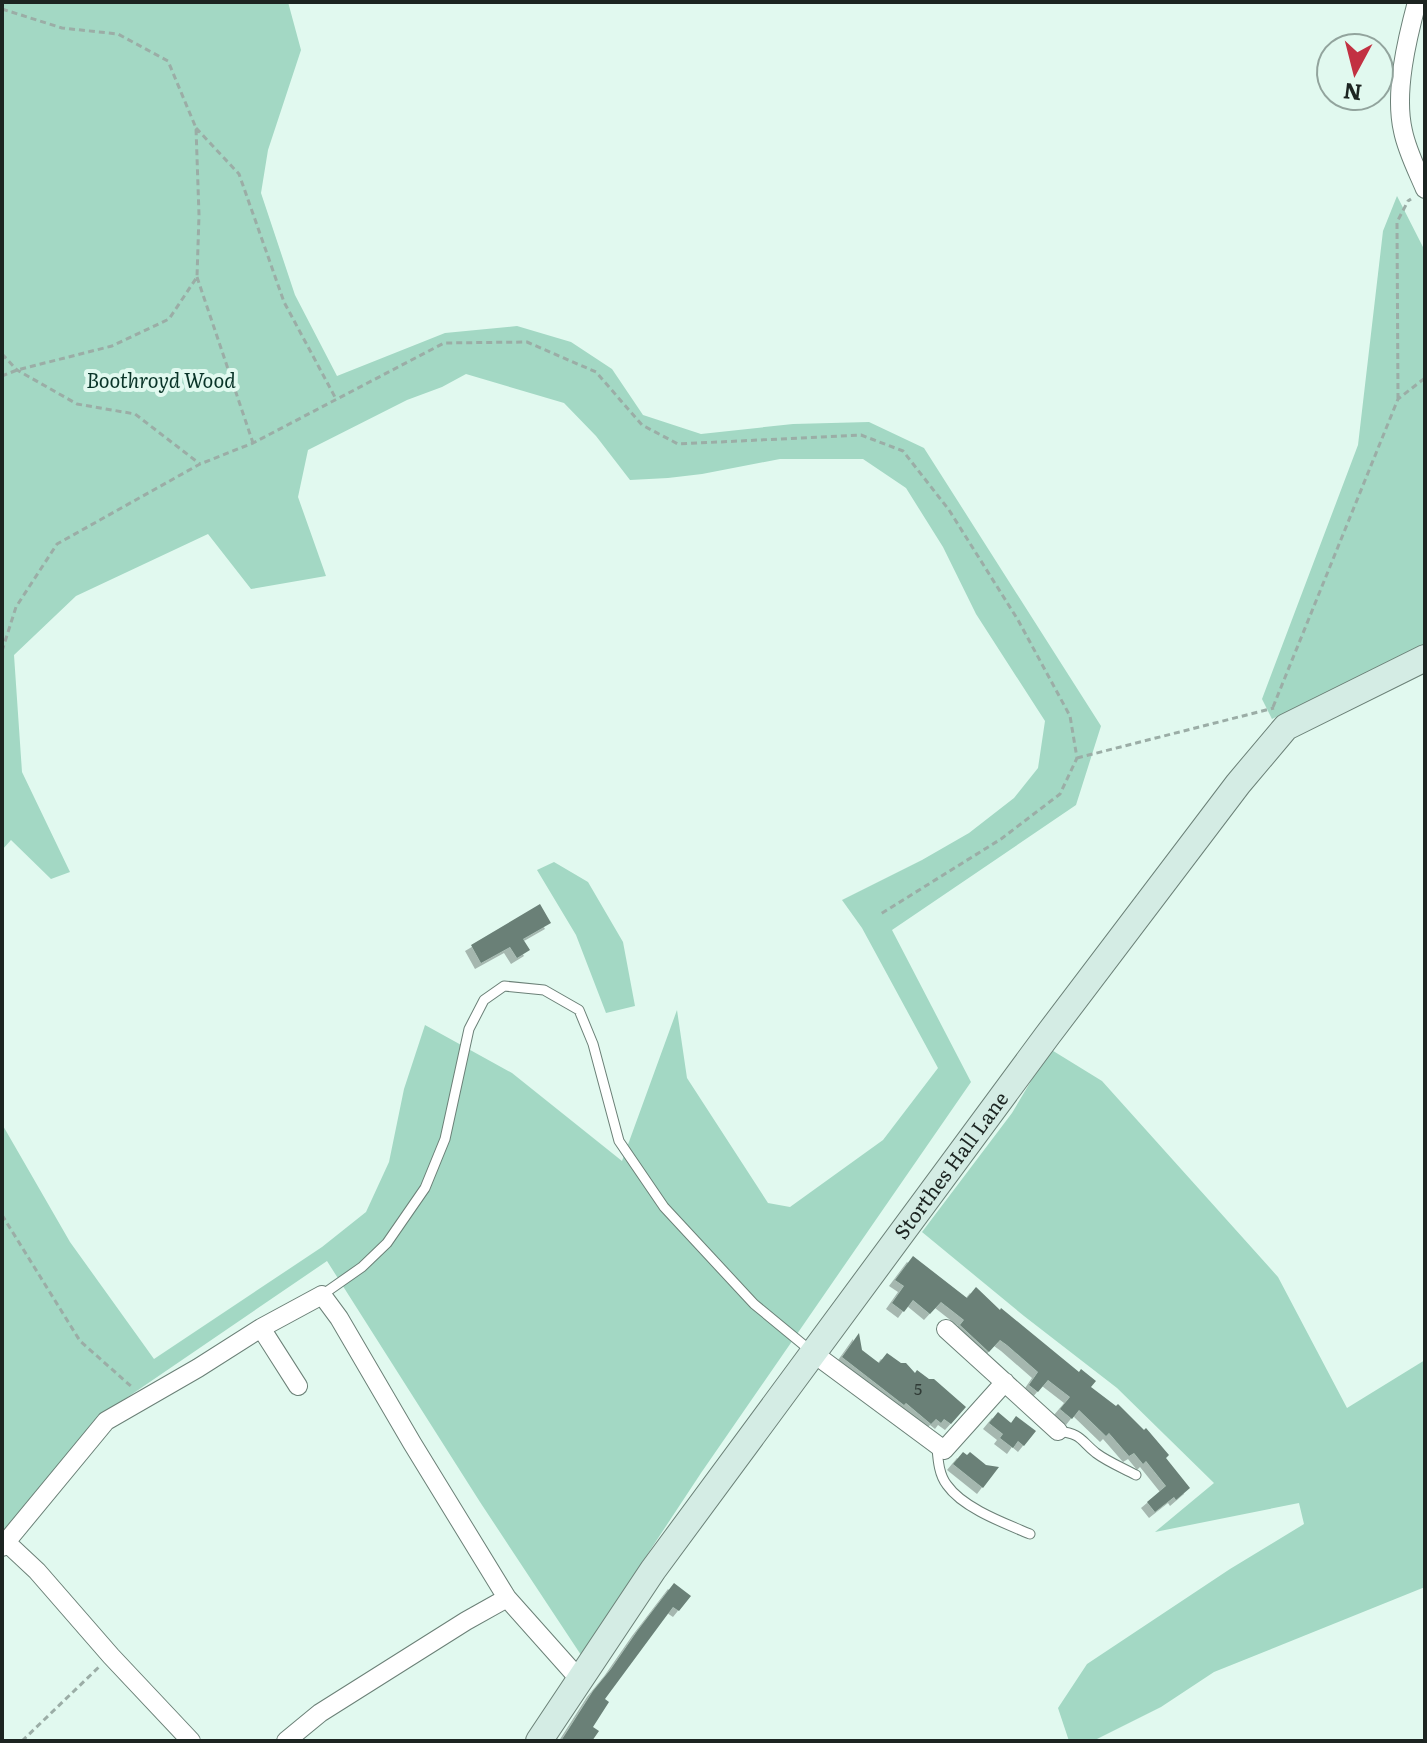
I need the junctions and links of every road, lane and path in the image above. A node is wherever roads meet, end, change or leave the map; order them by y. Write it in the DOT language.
graph roads {
  1 [pos="1417,2"];
  2 [pos="2,9"];
  3 [pos="196,128"];
  4 [pos="1421,192"];
  5 [pos="197,277"];
  6 [pos="2,354"];
  7 [pos="17,370"];
  8 [pos="2,376"];
  9 [pos="1425,378"];
  10 [pos="336,399"];
  11 [pos="1398,399"];
  12 [pos="253,443"];
  13 [pos="200,464"];
  14 [pos="2,651"];
  15 [pos="1425,658"];
  16 [pos="1280,717"];
  17 [pos="1077,758"];
  18 [pos="879,915"];
  19 [pos="2,1215"];
  20 [pos="322,1295"];
  21 [pos="261,1328"];
  22 [pos="946,1329"];
  23 [pos="813,1353"];
  24 [pos="1005,1382"];
  25 [pos="298,1386"];
  26 [pos="145,1399"];
  27 [pos="1058,1431"];
  28 [pos="937,1444"];
  29 [pos="1136,1475"];
  30 [pos="1030,1534"];
  31 [pos="4,1545"];
  32 [pos="507,1598"];
  33 [pos="111,1656"];
  34 [pos="580,1680"];
  35 [pos="22,1741"];
  36 [pos="191,1741"];
  37 [pos="286,1741"];
  38 [pos="539,1741"];
  1 -- 4 [label="street"];
  2 -- 3 [label="path"];
  3 -- 5 [label="path"];
  3 -- 10 [label="path"];
  4 -- 11 [label="path"];
  5 -- 7 [label="path"];
  5 -- 12 [label="path"];
  6 -- 7 [label="path"];
  7 -- 8 [label="path"];
  7 -- 13 [label="path"];
  9 -- 11 [label="path"];
  10 -- 12 [label="path"];
  10 -- 17 [label="path"];
  11 -- 16 [label="path"];
  12 -- 13 [label="path"];
  13 -- 14 [label="path"];
  15 -- 16 [label="street, Storthes Hall Lane"];
  16 -- 17 [label="path"];
  16 -- 23 [label="street, Storthes Hall Lane"];
  17 -- 18 [label="path"];
  19 -- 26 [label="path"];
  20 -- 21 [label="street"];
  20 -- 23 [label="lane"];
  20 -- 32 [label="street"];
  21 -- 25 [label="street"];
  21 -- 26 [label="street"];
  22 -- 24 [label="street"];
  23 -- 28 [label="street"];
  23 -- 34 [label="street, Storthes Hall Lane"];
  24 -- 27 [label="street"];
  24 -- 28 [label="street"];
  26 -- 31 [label="street"];
  27 -- 29 [label="lane"];
  28 -- 30 [label="lane"];
  31 -- 33 [label="street"];
  32 -- 34 [label="street"];
  32 -- 37 [label="street"];
  33 -- 35 [label="path"];
  33 -- 36 [label="street"];
  34 -- 38 [label="street, Storthes Hall Lane"];
}
